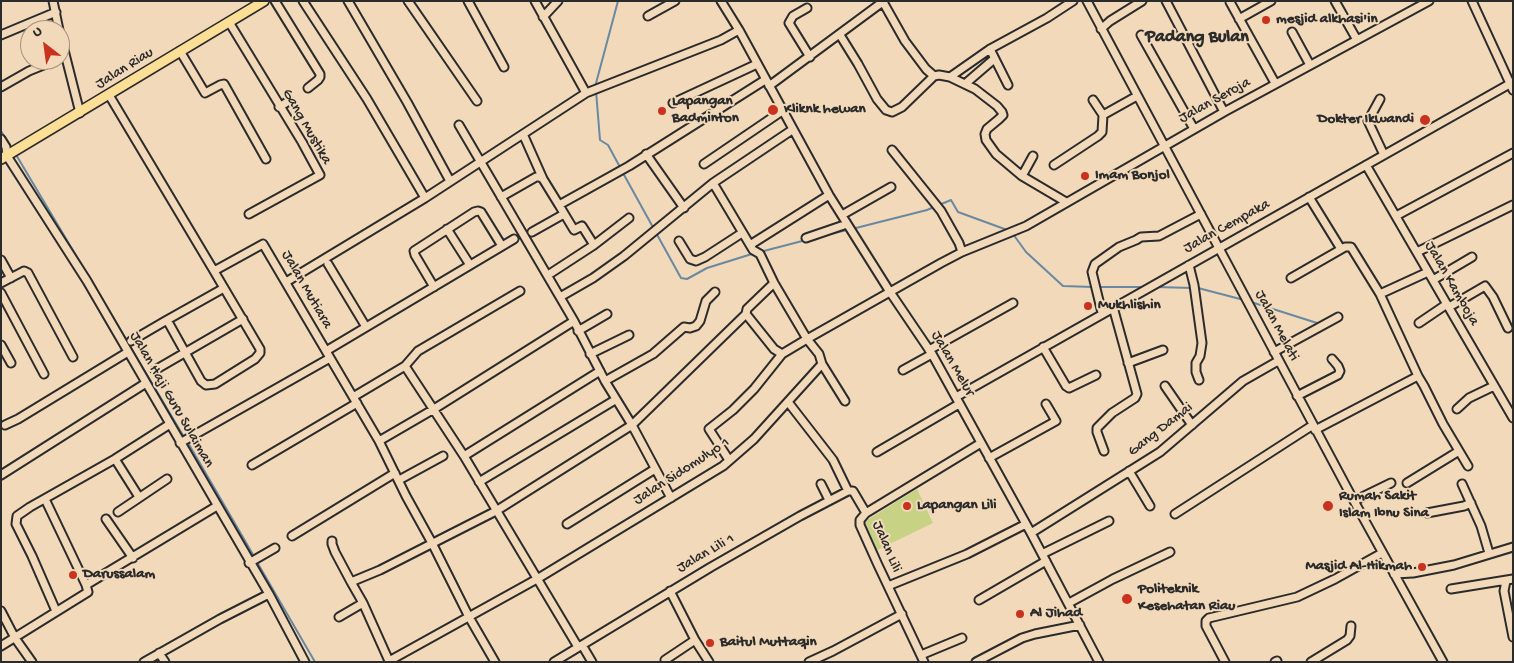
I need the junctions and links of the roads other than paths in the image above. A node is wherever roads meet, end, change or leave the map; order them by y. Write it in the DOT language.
graph roads {
  1 [pos="53,1"];
  2 [pos="264,1"];
  3 [pos="275,1"];
  4 [pos="303,1"];
  5 [pos="348,1"];
  6 [pos="408,1"];
  7 [pos="468,1"];
  8 [pos="535,1"];
  9 [pos="558,1"];
  10 [pos="675,1"];
  11 [pos="721,1"];
  12 [pos="1073,1"];
  13 [pos="1087,1"];
  14 [pos="1142,1"];
  15 [pos="1166,1"];
  16 [pos="1271,1"];
  17 [pos="1334,1"];
  18 [pos="1429,1"];
  19 [pos="1472,1"];
  20 [pos="883,2"];
  21 [pos="1230,2"];
  22 [pos="806,8"];
  23 [pos="56,12"];
  24 [pos="648,16"];
  25 [pos="543,17"];
  26 [pos="1239,19"];
  27 [pos="58,20"];
  28 [pos="229,22"];
  29 [pos="1101,29"];
  30 [pos="739,30"];
  31 [pos="1292,32"];
  32 [pos="1,35"];
  33 [pos="840,35"];
  34 [pos="1141,35"];
  35 [pos="1357,40"];
  36 [pos="990,49"];
  37 [pos="180,51"];
  38 [pos="810,57"];
  39 [pos="994,59"];
  40 [pos="757,64"];
  41 [pos="1310,65"];
  42 [pos="504,67"];
  43 [pos="32,70"];
  44 [pos="66,70"];
  45 [pos="937,75"];
  46 [pos="950,77"];
  47 [pos="767,83"];
  48 [pos="1275,83"];
  49 [pos="965,84"];
  50 [pos="1008,85"];
  51 [pos="1512,85"];
  52 [pos="1,87"];
  53 [pos="308,88"];
  54 [pos="589,92"];
  55 [pos="109,95"];
  56 [pos="1137,96"];
  57 [pos="1380,99"];
  58 [pos="1094,100"];
  59 [pos="289,101"];
  60 [pos="477,102"];
  61 [pos="673,103"];
  62 [pos="280,107"];
  63 [pos="782,111"];
  64 [pos="1224,112"];
  65 [pos="80,113"];
  66 [pos="1103,115"];
  67 [pos="459,125"];
  68 [pos="1194,129"];
  69 [pos="792,130"];
  70 [pos="523,134"];
  71 [pos="1,139"];
  72 [pos="1165,146"];
  73 [pos="892,150"];
  74 [pos="1513,153"];
  75 [pos="646,154"];
  76 [pos="8,155"];
  77 [pos="1384,155"];
  78 [pos="1033,156"];
  79 [pos="266,159"];
  80 [pos="481,162"];
  81 [pos="704,164"];
  82 [pos="1054,165"];
  83 [pos="1366,165"];
  84 [pos="1022,176"];
  85 [pos="543,179"];
  86 [pos="450,181"];
  87 [pos="713,183"];
  88 [pos="891,187"];
  89 [pos="829,195"];
  90 [pos="501,197"];
  91 [pos="1309,197"];
  92 [pos="425,198"];
  93 [pos="1066,202"];
  94 [pos="559,205"];
  95 [pos="1513,205"];
  96 [pos="684,208"];
  97 [pos="248,214"];
  98 [pos="564,214"];
  99 [pos="1202,214"];
  100 [pos="842,215"];
  101 [pos="1396,216"];
  102 [pos="629,218"];
  103 [pos="848,226"];
  104 [pos="447,229"];
  105 [pos="532,232"];
  106 [pos="742,233"];
  107 [pos="806,238"];
  108 [pos="514,239"];
  109 [pos="679,241"];
  110 [pos="594,245"];
  111 [pos="502,246"];
  112 [pos="751,247"];
  113 [pos="1220,248"];
  114 [pos="1341,249"];
  115 [pos="962,252"];
  116 [pos="1416,252"];
  117 [pos="1472,257"];
  118 [pos="1,260"];
  119 [pos="328,264"];
  120 [pos="470,265"];
  121 [pos="1189,265"];
  122 [pos="214,270"];
  123 [pos="1428,272"];
  124 [pos="548,275"];
  125 [pos="10,278"];
  126 [pos="1291,278"];
  127 [pos="1433,280"];
  128 [pos="286,282"];
  129 [pos="1,283"];
  130 [pos="774,283"];
  131 [pos="434,287"];
  132 [pos="224,288"];
  133 [pos="520,291"];
  134 [pos="715,292"];
  135 [pos="890,292"];
  136 [pos="1,293"];
  137 [pos="1380,294"];
  138 [pos="560,297"];
  139 [pos="1013,303"];
  140 [pos="1448,306"];
  141 [pos="1113,307"];
  142 [pos="1102,313"];
  143 [pos="607,314"];
  144 [pos="746,314"];
  145 [pos="1338,317"];
  146 [pos="243,319"];
  147 [pos="167,320"];
  148 [pos="574,321"];
  149 [pos="1419,323"];
  150 [pos="366,327"];
  151 [pos="1508,328"];
  152 [pos="578,331"];
  153 [pos="629,335"];
  154 [pos="808,339"];
  155 [pos="131,340"];
  156 [pos="1,345"];
  157 [pos="1043,347"];
  158 [pos="1163,350"];
  159 [pos="326,351"];
  160 [pos="128,352"];
  161 [pos="931,352"];
  162 [pos="1274,352"];
  163 [pos="186,353"];
  164 [pos="590,354"];
  165 [pos="782,354"];
  166 [pos="73,357"];
  167 [pos="330,358"];
  168 [pos="1332,358"];
  169 [pos="1278,361"];
  170 [pos="11,363"];
  171 [pos="1128,363"];
  172 [pos="822,364"];
  173 [pos="405,366"];
  174 [pos="155,370"];
  175 [pos="903,370"];
  176 [pos="600,371"];
  177 [pos="44,374"];
  178 [pos="1096,375"];
  179 [pos="1418,376"];
  180 [pos="1198,380"];
  181 [pos="604,381"];
  182 [pos="146,383"];
  183 [pos="1165,386"];
  184 [pos="1494,386"];
  185 [pos="1297,396"];
  186 [pos="355,400"];
  187 [pos="615,400"];
  188 [pos="958,400"];
  189 [pos="845,401"];
  190 [pos="788,402"];
  191 [pos="1046,404"];
  192 [pos="1457,408"];
  193 [pos="434,409"];
  194 [pos="1513,418"];
  195 [pos="170,424"];
  196 [pos="1192,424"];
  197 [pos="5,425"];
  198 [pos="632,425"];
  199 [pos="1314,428"];
  200 [pos="379,442"];
  201 [pos="981,442"];
  202 [pos="180,443"];
  203 [pos="1459,451"];
  204 [pos="877,452"];
  205 [pos="1104,452"];
  206 [pos="443,456"];
  207 [pos="464,456"];
  208 [pos="990,458"];
  209 [pos="115,459"];
  210 [pos="730,460"];
  211 [pos="252,465"];
  212 [pos="1468,466"];
  213 [pos="655,469"];
  214 [pos="1129,471"];
  215 [pos="1,475"];
  216 [pos="397,477"];
  217 [pos="166,479"];
  218 [pos="479,482"];
  219 [pos="1391,483"];
  220 [pos="1407,483"];
  221 [pos="821,484"];
  222 [pos="1462,484"];
  223 [pos="848,491"];
  224 [pos="139,498"];
  225 [pos="671,498"];
  226 [pos="45,499"];
  227 [pos="829,500"];
  228 [pos="1354,501"];
  229 [pos="1471,503"];
  230 [pos="217,506"];
  231 [pos="1150,506"];
  232 [pos="496,510"];
  233 [pos="118,512"];
  234 [pos="866,513"];
  235 [pos="1428,513"];
  236 [pos="1175,514"];
  237 [pos="106,520"];
  238 [pos="1108,521"];
  239 [pos="567,524"];
  240 [pos="1026,524"];
  241 [pos="1031,533"];
  242 [pos="292,536"];
  243 [pos="332,541"];
  244 [pos="432,543"];
  245 [pos="1513,547"];
  246 [pos="275,548"];
  247 [pos="1170,552"];
  248 [pos="1382,553"];
  249 [pos="1489,553"];
  250 [pos="1042,554"];
  251 [pos="134,558"];
  252 [pos="1046,561"];
  253 [pos="250,563"];
  254 [pos="1394,574"];
  255 [pos="537,579"];
  256 [pos="1509,580"];
  257 [pos="351,582"];
  258 [pos="86,585"];
  259 [pos="888,586"];
  260 [pos="1451,589"];
  261 [pos="670,591"];
  262 [pos="269,594"];
  263 [pos="979,600"];
  264 [pos="363,603"];
  265 [pos="1069,603"];
  266 [pos="56,611"];
  267 [pos="1,612"];
  268 [pos="902,614"];
  269 [pos="339,617"];
  270 [pos="469,617"];
  271 [pos="1080,625"];
  272 [pos="1350,626"];
  273 [pos="16,638"];
  274 [pos="962,638"];
  275 [pos="1513,638"];
  276 [pos="695,640"];
  277 [pos="1,646"];
  278 [pos="580,646"];
  279 [pos="160,653"];
  280 [pos="922,658"];
  281 [pos="665,660"];
  282 [pos="390,661"];
  283 [pos="32,662"];
  284 [pos="144,662"];
  285 [pos="165,662"];
  286 [pos="305,662"];
  287 [pos="495,662"];
  288 [pos="554,662"];
  289 [pos="592,662"];
  290 [pos="709,662"];
  291 [pos="809,662"];
  292 [pos="976,662"];
  293 [pos="1099,662"];
  294 [pos="1225,662"];
  295 [pos="1311,662"];
  296 [pos="1443,662"];
  1 -- 23 [label="street"];
  2 -- 28 [label="main road, Jalan Riau"];
  3 -- 53 [label="street"];
  4 -- 92 [label="street"];
  5 -- 86 [label="street"];
  6 -- 60 [label="street"];
  7 -- 42 [label="street"];
  8 -- 25 [label="street"];
  9 -- 25 [label="street"];
  10 -- 24 [label="street"];
  11 -- 30 [label="street, Jalan Melur"];
  12 -- 36 [label="street"];
  13 -- 29 [label="street, Jalan Melati"];
  14 -- 29 [label="street"];
  15 -- 64 [label="street"];
  16 -- 26 [label="street"];
  17 -- 35 [label="street"];
  18 -- 35 [label="street, Jalan Seroja"];
  19 -- 51 [label="street"];
  20 -- 33 [label="street"];
  20 -- 45 [label="street"];
  21 -- 26 [label="street"];
  22 -- 38 [label="street"];
  23 -- 27 [label="street"];
  23 -- 32 [label="street"];
  25 -- 54 [label="street"];
  26 -- 48 [label="street"];
  28 -- 37 [label="main road, Jalan Riau"];
  28 -- 62 [label="street, Gang Mustika"];
  29 -- 56 [label="street, Jalan Melati"];
  30 -- 40 [label="street, Jalan Melur"];
  30 -- 54 [label="street"];
  31 -- 41 [label="street"];
  33 -- 38 [label="street"];
  33 -- 45 [label="street"];
  34 -- 68 [label="street"];
  35 -- 41 [label="street, Jalan Seroja"];
  36 -- 39 [label="street"];
  36 -- 46 [label="street"];
  37 -- 55 [label="main road, Jalan Riau"];
  37 -- 79 [label="street"];
  38 -- 47 [label="street"];
  39 -- 49 [label="street"];
  39 -- 50 [label="street"];
  40 -- 47 [label="street, Jalan Melur"];
  40 -- 61 [label="street"];
  41 -- 48 [label="street, Jalan Seroja"];
  43 -- 52 [label="street"];
  44 -- 65 [label="street"];
  45 -- 46 [label="street"];
  46 -- 49 [label="street"];
  47 -- 63 [label="street, Jalan Melur"];
  47 -- 75 [label="street"];
  48 -- 64 [label="street, Jalan Seroja"];
  49 -- 84 [label="street"];
  51 -- 77 [label="street, Jalan Cempaka"];
  54 -- 70 [label="street"];
  55 -- 65 [label="main road, Jalan Riau"];
  55 -- 122 [label="street"];
  56 -- 66 [label="street"];
  56 -- 72 [label="street, Jalan Melati"];
  57 -- 77 [label="street"];
  58 -- 66 [label="street"];
  59 -- 62 [label="street"];
  62 -- 97 [label="street, Gang Mustika"];
  63 -- 69 [label="street, Jalan Melur"];
  63 -- 81 [label="street"];
  64 -- 68 [label="street, Jalan Seroja"];
  65 -- 76 [label="main road, Jalan Riau"];
  66 -- 82 [label="street"];
  67 -- 80 [label="street"];
  68 -- 72 [label="street, Jalan Seroja"];
  69 -- 87 [label="street"];
  69 -- 89 [label="street, Jalan Melur"];
  70 -- 80 [label="street"];
  70 -- 85 [label="street"];
  71 -- 76 [label="street, Jalan Haji Guru Sulaiman"];
  72 -- 93 [label="street, Jalan Seroja"];
  72 -- 99 [label="street, Jalan Melati"];
  73 -- 115 [label="street"];
  74 -- 101 [label="street"];
  75 -- 94 [label="street"];
  75 -- 96 [label="street"];
  76 -- 160 [label="street, Jalan Haji Guru Sulaiman"];
  77 -- 83 [label="street, Jalan Cempaka"];
  78 -- 84 [label="street"];
  80 -- 86 [label="street"];
  80 -- 90 [label="street"];
  83 -- 91 [label="street, Jalan Cempaka"];
  83 -- 101 [label="street, Jalan Kamboja"];
  84 -- 93 [label="street"];
  85 -- 90 [label="street"];
  85 -- 94 [label="street"];
  86 -- 92 [label="street"];
  87 -- 96 [label="street"];
  87 -- 106 [label="street"];
  88 -- 100 [label="street"];
  89 -- 100 [label="street, Jalan Melur"];
  89 -- 112 [label="street"];
  90 -- 124 [label="street"];
  91 -- 113 [label="street, Jalan Cempaka"];
  91 -- 114 [label="street"];
  92 -- 128 [label="street"];
  93 -- 115 [label="street, Jalan Seroja"];
  94 -- 98 [label="street"];
  95 -- 116 [label="street"];
  96 -- 138 [label="street"];
  98 -- 105 [label="street"];
  98 -- 110 [label="street"];
  99 -- 113 [label="street, Jalan Melati"];
  99 -- 142 [label="street"];
  100 -- 103 [label="street, Jalan Melur"];
  101 -- 116 [label="street, Jalan Kamboja"];
  102 -- 110 [label="street"];
  103 -- 107 [label="street"];
  103 -- 135 [label="street, Jalan Melur"];
  104 -- 111 [label="street"];
  104 -- 120 [label="street"];
  104 -- 131 [label="street"];
  106 -- 109 [label="street"];
  106 -- 112 [label="street"];
  108 -- 111 [label="street"];
  110 -- 124 [label="street"];
  111 -- 120 [label="street"];
  112 -- 130 [label="street"];
  113 -- 121 [label="street, Jalan Cempaka"];
  113 -- 162 [label="street, Jalan Melati"];
  114 -- 126 [label="street"];
  114 -- 137 [label="street"];
  115 -- 135 [label="street"];
  116 -- 123 [label="street, Jalan Kamboja"];
  117 -- 127 [label="street"];
  118 -- 125 [label="street"];
  119 -- 150 [label="street"];
  120 -- 131 [label="street"];
  121 -- 141 [label="street, Jalan Cempaka"];
  121 -- 180 [label="street"];
  122 -- 128 [label="street, Jalan Mutiara"];
  122 -- 132 [label="street"];
  123 -- 127 [label="street, Jalan Kamboja"];
  123 -- 137 [label="street"];
  124 -- 138 [label="street"];
  125 -- 129 [label="street"];
  125 -- 166 [label="street"];
  127 -- 140 [label="street, Jalan Kamboja"];
  128 -- 159 [label="street, Jalan Mutiara"];
  130 -- 144 [label="street"];
  130 -- 154 [label="street"];
  131 -- 150 [label="street"];
  132 -- 146 [label="street"];
  132 -- 147 [label="street"];
  133 -- 173 [label="street"];
  134 -- 181 [label="street"];
  135 -- 154 [label="street"];
  135 -- 161 [label="street, Jalan Melur"];
  136 -- 177 [label="street"];
  137 -- 179 [label="street"];
  138 -- 148 [label="street"];
  139 -- 161 [label="street"];
  140 -- 149 [label="street"];
  140 -- 151 [label="street"];
  140 -- 184 [label="street, Jalan Kamboja"];
  141 -- 142 [label="street, Jalan Cempaka"];
  141 -- 171 [label="street"];
  142 -- 157 [label="street, Jalan Cempaka"];
  143 -- 152 [label="street"];
  144 -- 165 [label="street"];
  144 -- 198 [label="street"];
  145 -- 162 [label="street"];
  146 -- 163 [label="street"];
  146 -- 163 [label="street"];
  147 -- 155 [label="street"];
  147 -- 163 [label="street"];
  148 -- 152 [label="street"];
  148 -- 193 [label="street"];
  150 -- 159 [label="street"];
  152 -- 164 [label="street"];
  153 -- 164 [label="street"];
  154 -- 165 [label="street"];
  154 -- 172 [label="street"];
  156 -- 170 [label="street"];
  157 -- 178 [label="street"];
  157 -- 188 [label="street, Jalan Cempaka"];
  158 -- 171 [label="street"];
  159 -- 167 [label="street, Jalan Mutiara"];
  160 -- 182 [label="street, Jalan Haji Guru Sulaiman"];
  160 -- 197 [label="street"];
  161 -- 175 [label="street"];
  161 -- 188 [label="street, Jalan Melur"];
  162 -- 169 [label="street, Jalan Melati"];
  163 -- 174 [label="street"];
  164 -- 176 [label="street"];
  165 -- 210 [label="street"];
  167 -- 186 [label="street, Jalan Mutiara"];
  167 -- 202 [label="street"];
  168 -- 185 [label="street"];
  169 -- 185 [label="street, Jalan Melati"];
  169 -- 196 [label="street, Gang Damai"];
  171 -- 205 [label="street"];
  172 -- 189 [label="street"];
  172 -- 190 [label="street, Jalan Sidomulyo 1"];
  173 -- 186 [label="street"];
  173 -- 193 [label="street"];
  176 -- 181 [label="street"];
  176 -- 207 [label="street"];
  179 -- 199 [label="street"];
  179 -- 203 [label="street"];
  181 -- 187 [label="street"];
  182 -- 195 [label="street, Jalan Haji Guru Sulaiman"];
  182 -- 215 [label="street"];
  183 -- 196 [label="street"];
  184 -- 192 [label="street"];
  184 -- 194 [label="street, Jalan Kamboja"];
  185 -- 199 [label="street, Jalan Melati"];
  186 -- 200 [label="street, Jalan Mutiara"];
  186 -- 211 [label="street"];
  187 -- 198 [label="street"];
  187 -- 218 [label="street"];
  188 -- 201 [label="street, Jalan Melur"];
  188 -- 204 [label="street, Jalan Cempaka"];
  190 -- 210 [label="street, Jalan Sidomulyo 1"];
  190 -- 223 [label="street"];
  191 -- 208 [label="street"];
  193 -- 200 [label="street"];
  193 -- 207 [label="street"];
  195 -- 202 [label="street, Jalan Haji Guru Sulaiman"];
  195 -- 209 [label="street"];
  196 -- 214 [label="street, Gang Damai"];
  198 -- 213 [label="street"];
  198 -- 232 [label="street"];
  199 -- 228 [label="street, Jalan Melati"];
  199 -- 236 [label="street"];
  200 -- 216 [label="street, Jalan Mutiara"];
  201 -- 208 [label="street, Jalan Melur"];
  201 -- 234 [label="street, Jalan Lili"];
  202 -- 230 [label="street, Jalan Haji Guru Sulaiman"];
  203 -- 212 [label="street"];
  203 -- 220 [label="street"];
  206 -- 216 [label="street"];
  207 -- 218 [label="street"];
  208 -- 240 [label="street, Jalan Melur"];
  209 -- 224 [label="street"];
  209 -- 226 [label="street"];
  210 -- 225 [label="street, Jalan Sidomulyo 1"];
  213 -- 225 [label="street"];
  213 -- 239 [label="street"];
  214 -- 231 [label="street"];
  214 -- 241 [label="street, Gang Damai"];
  216 -- 242 [label="street"];
  216 -- 244 [label="street, Jalan Mutiara"];
  217 -- 224 [label="street"];
  218 -- 232 [label="street"];
  219 -- 228 [label="street"];
  221 -- 227 [label="street"];
  222 -- 229 [label="street"];
  223 -- 227 [label="street, Jalan Lili 1"];
  223 -- 234 [label="street"];
  224 -- 233 [label="street"];
  225 -- 255 [label="street, Jalan Sidomulyo 1"];
  226 -- 258 [label="street"];
  226 -- 266 [label="street"];
  227 -- 261 [label="street, Jalan Lili 1"];
  228 -- 248 [label="street, Jalan Melati"];
  229 -- 235 [label="street"];
  229 -- 249 [label="street"];
  230 -- 251 [label="street"];
  230 -- 253 [label="street, Jalan Haji Guru Sulaiman"];
  232 -- 244 [label="street"];
  232 -- 255 [label="street"];
  234 -- 259 [label="street, Jalan Lili"];
  237 -- 251 [label="street"];
  238 -- 250 [label="street"];
  240 -- 241 [label="street, Jalan Melur"];
  240 -- 259 [label="street"];
  241 -- 250 [label="street, Jalan Melur"];
  243 -- 257 [label="street"];
  244 -- 257 [label="street"];
  244 -- 270 [label="street, Jalan Mutiara"];
  245 -- 249 [label="street"];
  246 -- 253 [label="street"];
  247 -- 265 [label="street"];
  248 -- 254 [label="street, Jalan Melati"];
  248 -- 294 [label="street"];
  249 -- 254 [label="street"];
  250 -- 252 [label="street, Jalan Melur"];
  251 -- 258 [label="street"];
  252 -- 263 [label="street"];
  252 -- 265 [label="street, Jalan Melur"];
  253 -- 262 [label="street, Jalan Haji Guru Sulaiman"];
  254 -- 296 [label="street, Jalan Melati"];
  255 -- 270 [label="street, Jalan Sidomulyo 1"];
  255 -- 278 [label="street"];
  256 -- 260 [label="street"];
  256 -- 275 [label="street"];
  257 -- 264 [label="street"];
  258 -- 266 [label="street"];
  259 -- 268 [label="street, Jalan Lili"];
  261 -- 276 [label="street"];
  261 -- 278 [label="street, Jalan Lili 1"];
  262 -- 279 [label="street"];
  262 -- 286 [label="street, Jalan Haji Guru Sulaiman"];
  264 -- 269 [label="street"];
  264 -- 282 [label="street"];
  265 -- 271 [label="street, Jalan Melur"];
  266 -- 273 [label="street"];
  267 -- 273 [label="street"];
  268 -- 280 [label="street, Jalan Lili"];
  268 -- 291 [label="street"];
  270 -- 282 [label="street, Jalan Sidomulyo 1"];
  270 -- 287 [label="street, Jalan Mutiara"];
  271 -- 292 [label="street"];
  271 -- 293 [label="street, Jalan Melur"];
  272 -- 295 [label="street"];
  273 -- 277 [label="street"];
  273 -- 283 [label="street"];
  274 -- 280 [label="street"];
  276 -- 281 [label="street"];
  276 -- 290 [label="street"];
  278 -- 288 [label="street, Jalan Lili 1"];
  278 -- 289 [label="street"];
  279 -- 284 [label="street"];
  279 -- 285 [label="street"];
}
